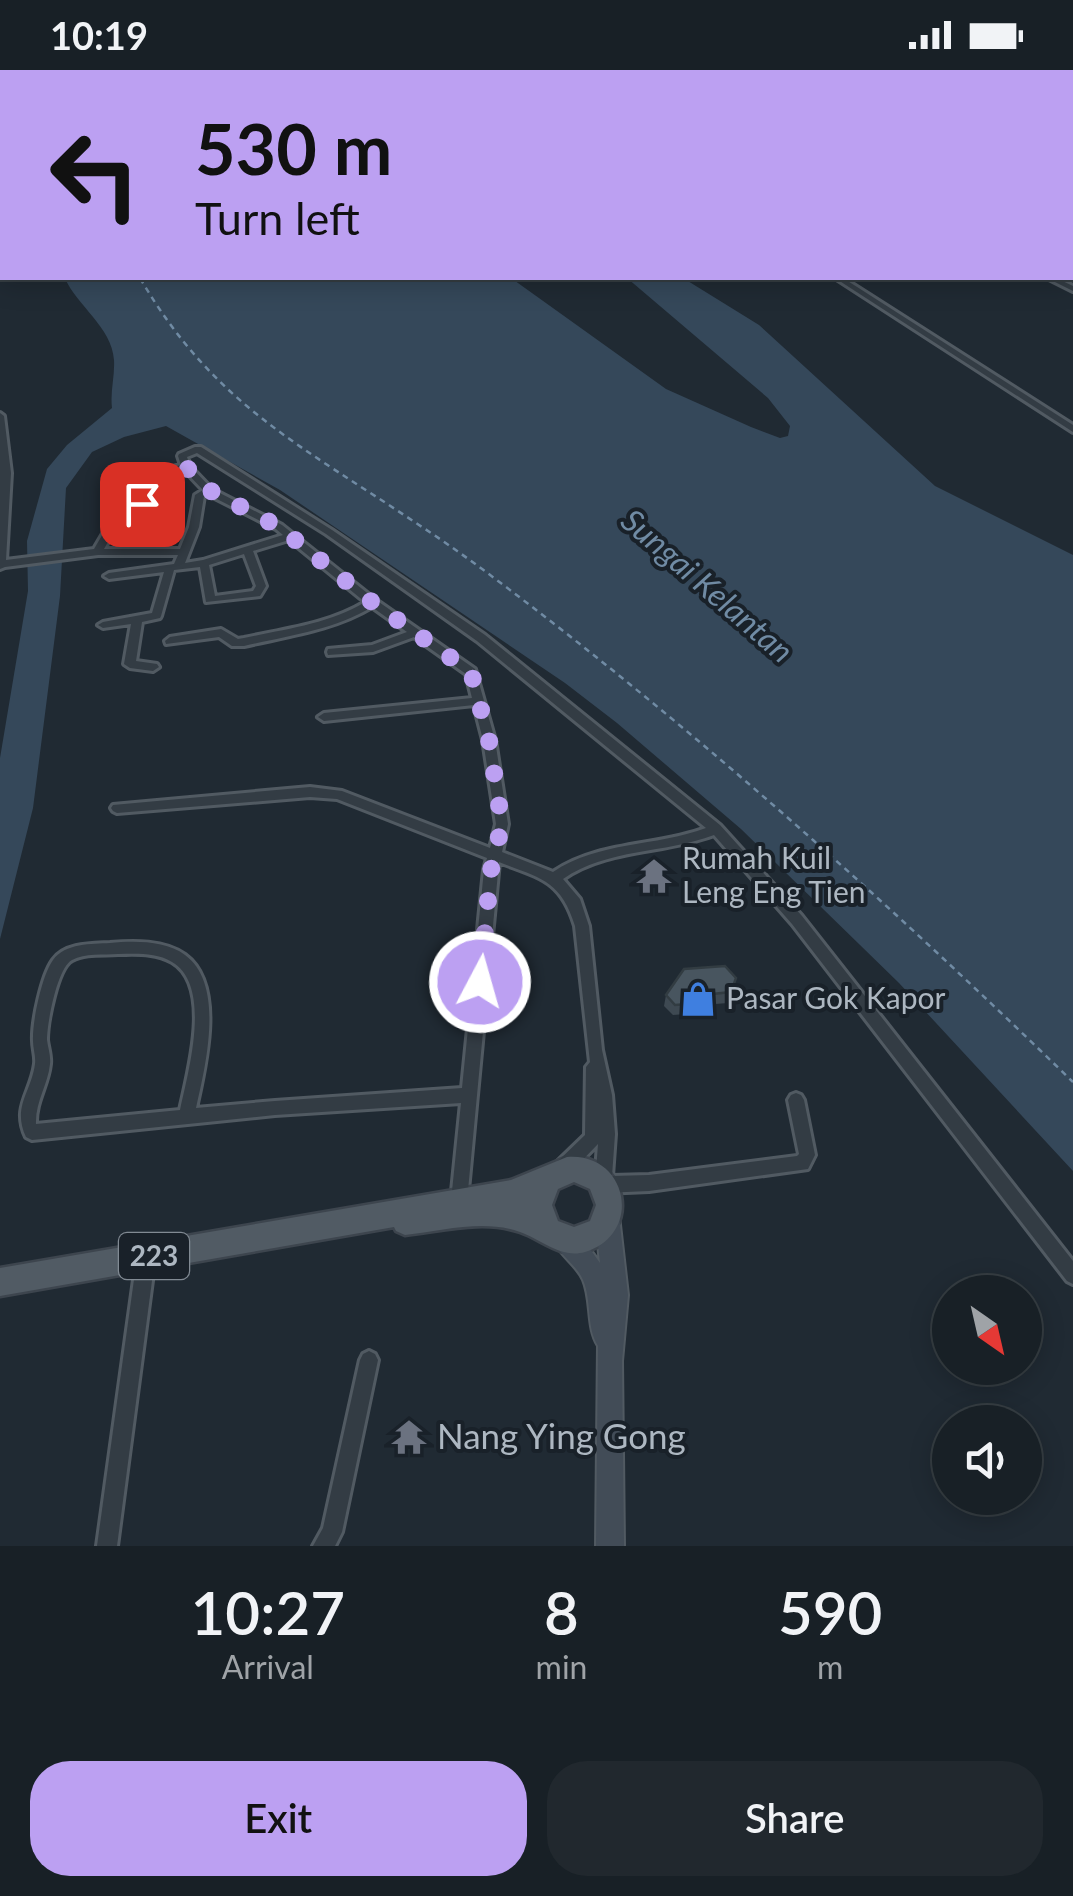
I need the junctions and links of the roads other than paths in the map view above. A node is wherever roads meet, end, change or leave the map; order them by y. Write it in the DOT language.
graph roads {
  1 [pos="842,280"];
  2 [pos="0,416"];
  3 [pos="1073,429"];
  4 [pos="4,466"];
  5 [pos="186,467"];
  6 [pos="209,490"];
  7 [pos="4,493"];
  8 [pos="291,536"];
  9 [pos="248,550"];
  10 [pos="92,552"];
  11 [pos="178,561"];
  12 [pos="204,563"];
  13 [pos="0,565"];
  14 [pos="109,576"];
  15 [pos="372,602"];
  16 [pos="138,620"];
  17 [pos="103,625"];
  18 [pos="416,632"];
  19 [pos="170,641"];
  20 [pos="332,652"];
  21 [pos="153,666"];
  22 [pos="478,701"];
  23 [pos="324,716"];
  24 [pos="118,808"];
  25 [pos="716,829"];
  26 [pos="495,852"];
  27 [pos="554,878"];
  28 [pos="594,1050"];
  29 [pos="469,1095"];
  30 [pos="796,1100"];
  31 [pos="187,1116"];
  32 [pos="558,1172"];
  33 [pos="602,1184"];
  34 [pos="459,1201"];
  35 [pos="608,1216"];
  36 [pos="308,1231"];
  37 [pos="556,1235"];
  38 [pos="146,1258"];
  39 [pos="1073,1276"];
  40 [pos="0,1282"];
  41 [pos="368,1360"];
  42 [pos="609,1361"];
  43 [pos="107,1546"];
  44 [pos="323,1546"];
  45 [pos="610,1546"];
  1 -- 3 [label="street"];
  2 -- 4 [label="street"];
  4 -- 7 [label="street"];
  5 -- 6 [label="street"];
  5 -- 10 [label="street"];
  5 -- 25 [label="street"];
  6 -- 8 [label="street"];
  6 -- 11 [label="street"];
  7 -- 13 [label="street"];
  8 -- 9 [label="street"];
  8 -- 15 [label="street"];
  9 -- 12 [label="street"];
  9 -- 12 [label="street"];
  10 -- 11 [label="street"];
  10 -- 13 [label="street"];
  11 -- 12 [label="street"];
  11 -- 14 [label="street"];
  11 -- 16 [label="street"];
  15 -- 18 [label="street"];
  15 -- 19 [label="street"];
  16 -- 17 [label="street"];
  16 -- 21 [label="street"];
  18 -- 20 [label="street"];
  18 -- 22 [label="street"];
  22 -- 23 [label="street"];
  22 -- 26 [label="street"];
  24 -- 26 [label="street"];
  25 -- 27 [label="street"];
  25 -- 39 [label="street"];
  26 -- 27 [label="street"];
  26 -- 29 [label="street"];
  27 -- 28 [label="street"];
  28 -- 32 [label="street"];
  28 -- 33 [label="street"];
  29 -- 31 [label="street"];
  29 -- 34 [label="street"];
  30 -- 33 [label="street"];
  31 -- 31 [label="street"];
  32 -- 33 [label="main road"];
  32 -- 34 [label="main road, 223"];
  32 -- 37 [label="main road"];
  33 -- 35 [label="main road, 223"];
  34 -- 36 [label="main road, 223"];
  35 -- 37 [label="main road"];
  35 -- 42 [label="main road, 223"];
  36 -- 37 [label="main road, 223"];
  36 -- 38 [label="main road, 223"];
  37 -- 42 [label="main road, 223"];
  38 -- 40 [label="main road, 223"];
  38 -- 43 [label="street"];
  41 -- 44 [label="street"];
  42 -- 45 [label="main road, 223"];
}
